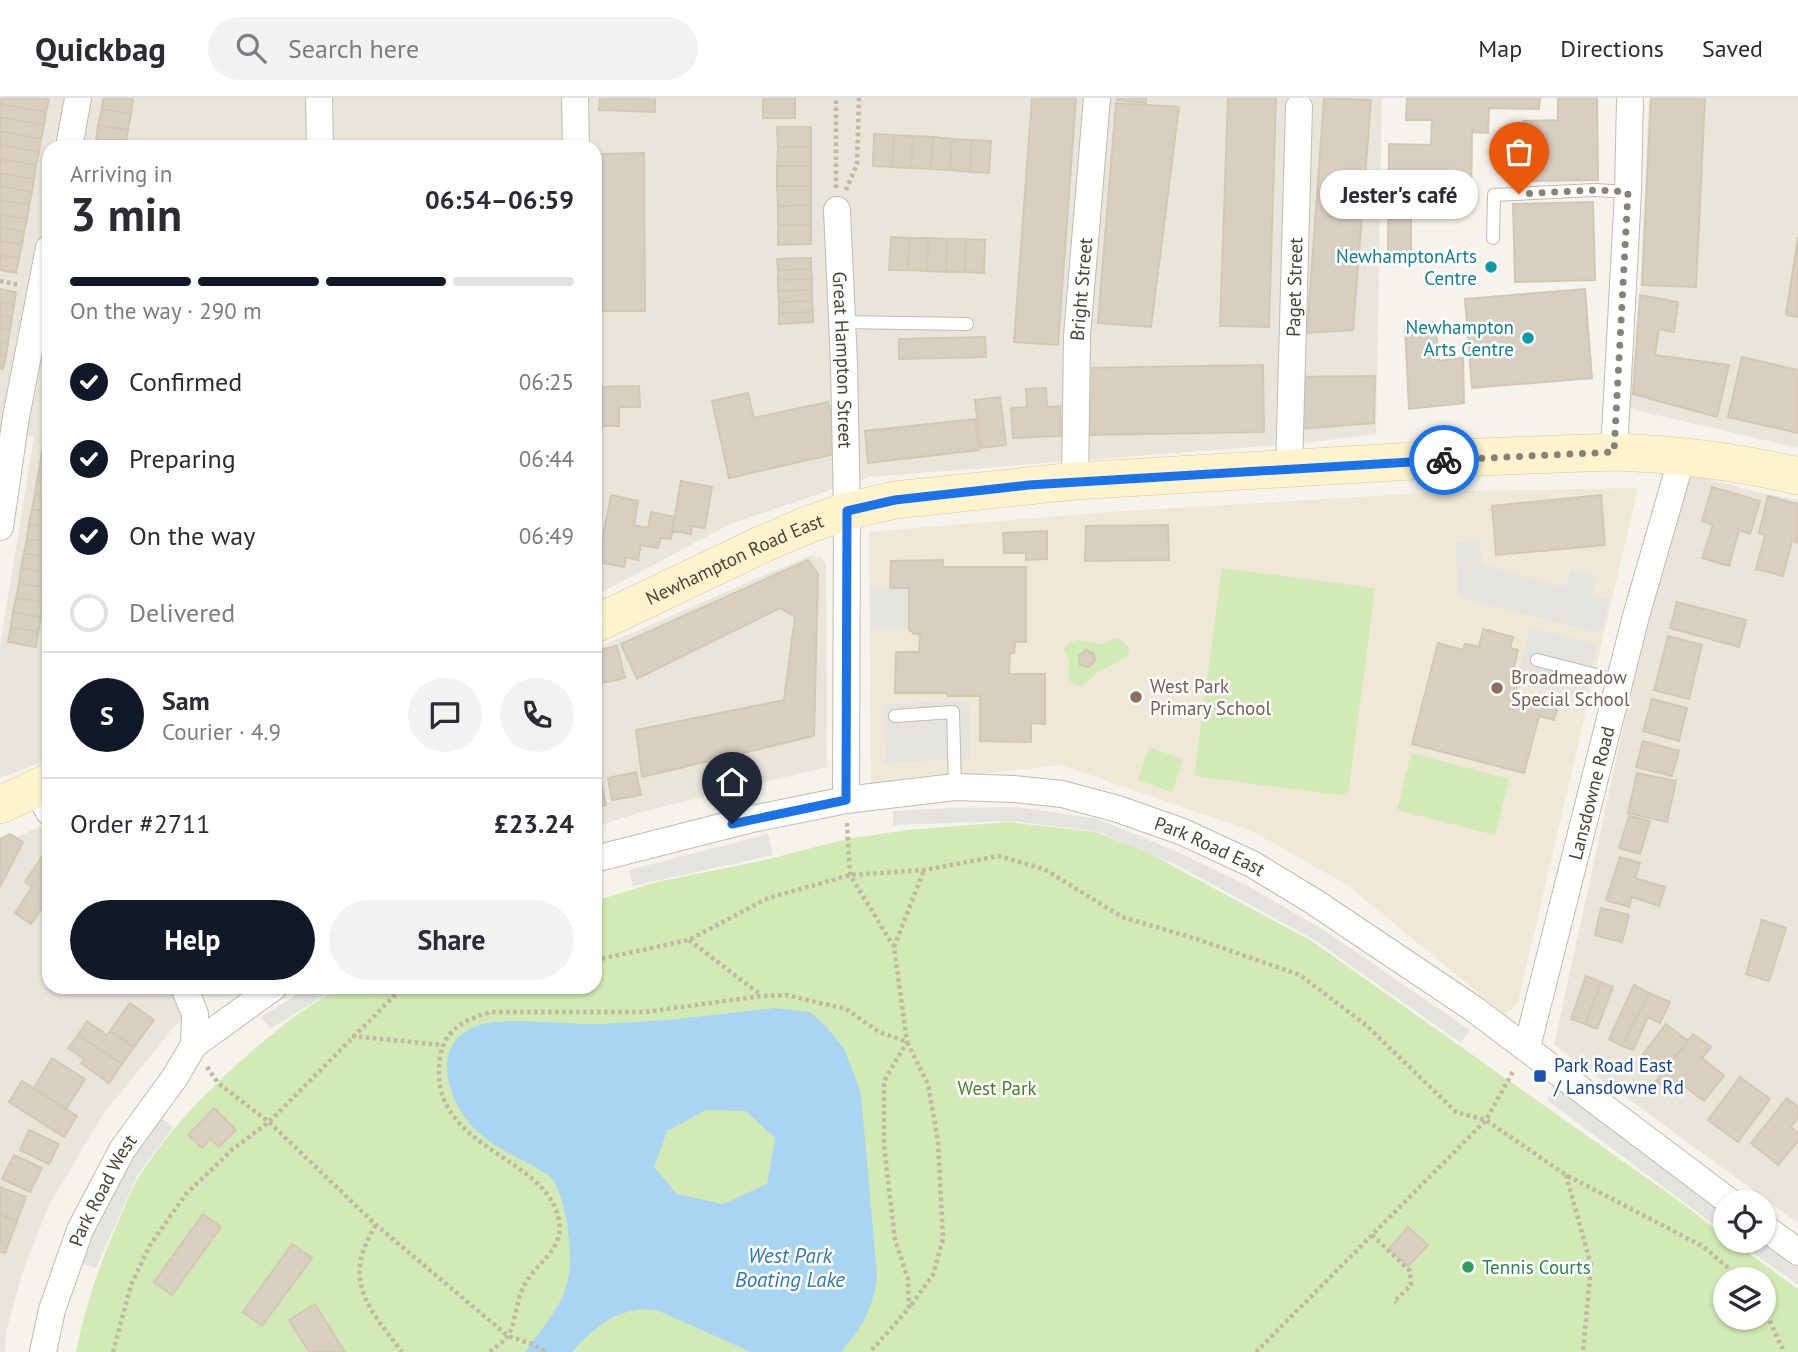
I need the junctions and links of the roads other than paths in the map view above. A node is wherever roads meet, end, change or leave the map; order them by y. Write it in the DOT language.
graph roads {
  1 [pos="78,98"];
  2 [pos="319,98"];
  3 [pos="575,98"];
  4 [pos="1097,98"];
  5 [pos="1630,98"];
  6 [pos="1299,107"];
  7 [pos="70,140"];
  8 [pos="320,140"];
  9 [pos="576,140"];
  10 [pos="1628,192"];
  11 [pos="837,210"];
  12 [pos="1493,238"];
  13 [pos="42,284"];
  14 [pos="842,322"];
  15 [pos="967,324"];
  16 [pos="1614,452"];
  17 [pos="1682,457"];
  18 [pos="1289,469"];
  19 [pos="1798,476"];
  20 [pos="1075,481"];
  21 [pos="847,511"];
  22 [pos="0,527"];
  23 [pos="602,621"];
  24 [pos="1537,660"];
  25 [pos="1620,681"];
  26 [pos="895,716"];
  27 [pos="955,787"];
  28 [pos="42,794"];
  29 [pos="846,800"];
  30 [pos="0,805"];
  31 [pos="602,857"];
  32 [pos="187,994"];
  33 [pos="264,994"];
  34 [pos="194,1045"];
  35 [pos="1527,1047"];
  36 [pos="1714,1190"];
  37 [pos="1776,1236"];
  38 [pos="1798,1252"];
  39 [pos="43,1352"];
  1 -- 7 [label="street"];
  2 -- 8 [label="street"];
  3 -- 9 [label="street"];
  4 -- 20 [label="street, Bright Street"];
  5 -- 10 [label="street"];
  6 -- 18 [label="street, Paget Street"];
  10 -- 12 [label="lane"];
  10 -- 16 [label="street"];
  11 -- 14 [label="street, Great Hampton Street"];
  13 -- 22 [label="street"];
  14 -- 15 [label="lane"];
  14 -- 21 [label="street, Great Hampton Street"];
  16 -- 17 [label="street, Newhampton Road East"];
  16 -- 18 [label="street, Newhampton Road East"];
  17 -- 19 [label="street, Newhampton Road East"];
  17 -- 25 [label="street, Lansdowne Road"];
  18 -- 20 [label="street, Newhampton Road East"];
  20 -- 21 [label="street, Newhampton Road East"];
  21 -- 23 [label="street, Newhampton Road East"];
  21 -- 29 [label="street, Great Hampton Street"];
  24 -- 25 [label="lane"];
  25 -- 35 [label="street, Lansdowne Road"];
  26 -- 27 [label="lane"];
  27 -- 29 [label="street, Park Road East"];
  27 -- 35 [label="street, Park Road East"];
  28 -- 30 [label="street"];
  29 -- 31 [label="street, Park Road East"];
  32 -- 34 [label="street"];
  33 -- 34 [label="street"];
  34 -- 39 [label="street, Park Road West"];
  35 -- 36 [label="street, Park Road East"];
  37 -- 38 [label="street"];
}
